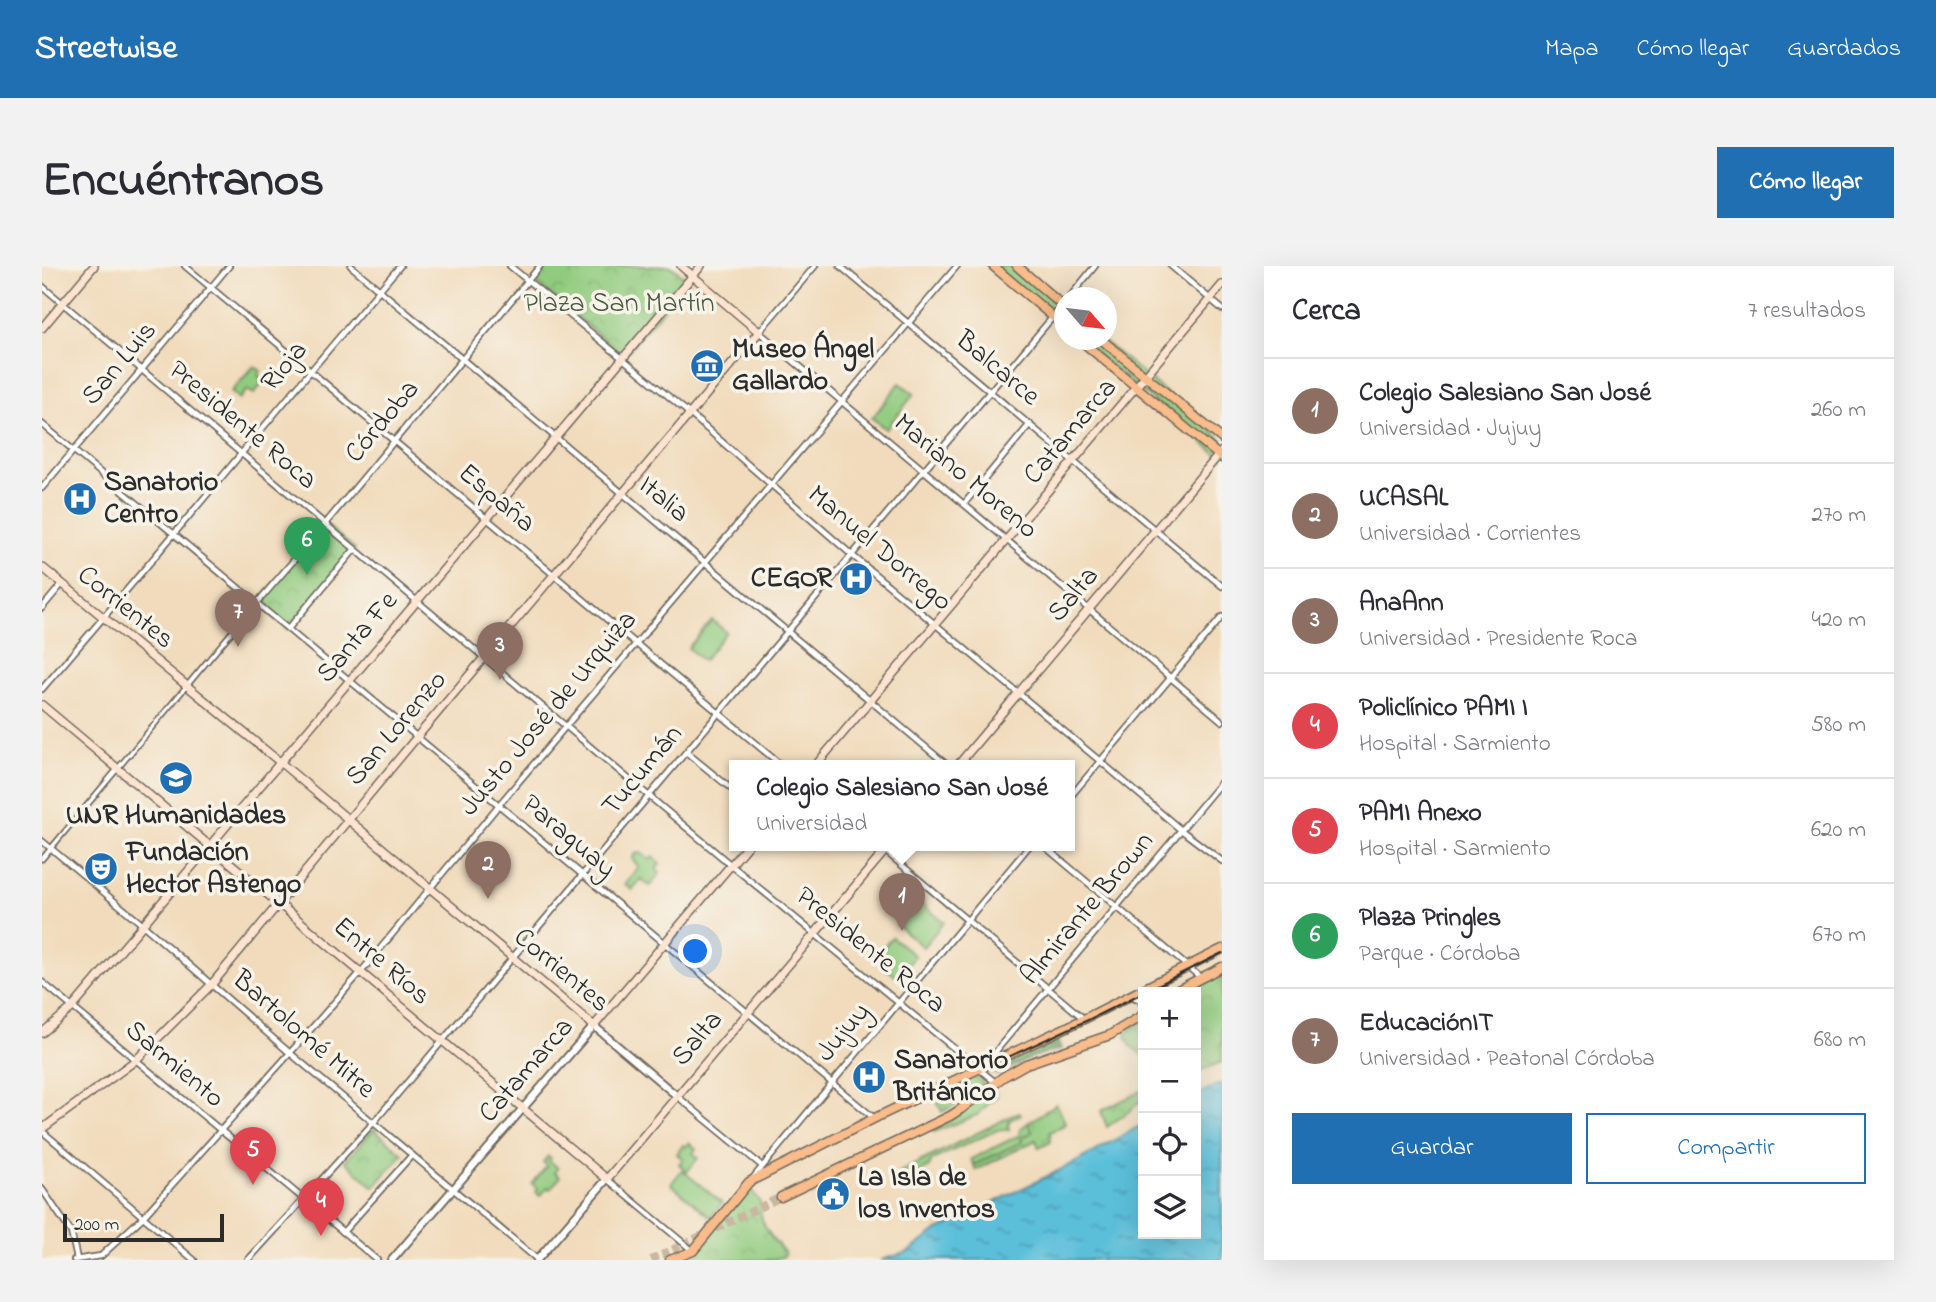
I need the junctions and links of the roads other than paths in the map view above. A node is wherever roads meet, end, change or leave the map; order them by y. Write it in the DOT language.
graph roads {
  1 [pos="94,266"];
  2 [pos="185,266"];
  3 [pos="229,266"];
  4 [pos="351,266"];
  5 [pos="400,266"];
  6 [pos="510,266"];
  7 [pos="540,266"];
  8 [pos="681,266"];
  9 [pos="701,266"];
  10 [pos="815,266"];
  11 [pos="840,266"];
  12 [pos="957,266"];
  13 [pos="993,266"];
  14 [pos="1017,266"];
  15 [pos="1095,266"];
  16 [pos="1171,266"];
  17 [pos="693,276"];
  18 [pos="528,281"];
  19 [pos="1222,285"];
  20 [pos="42,286"];
  21 [pos="1078,287"];
  22 [pos="211,288"];
  23 [pos="379,289"];
  24 [pos="1054,297"];
  25 [pos="1210,299"];
  26 [pos="62,303"];
  27 [pos="1222,309"];
  28 [pos="1053,316"];
  29 [pos="909,323"];
  30 [pos="42,328"];
  31 [pos="759,332"];
  32 [pos="1092,350"];
  33 [pos="1114,350"];
  34 [pos="463,359"];
  35 [pos="623,359"];
  36 [pos="142,370"];
  37 [pos="310,370"];
  38 [pos="1145,377"];
  39 [pos="1136,388"];
  40 [pos="990,392"];
  41 [pos="842,401"];
  42 [pos="690,414"];
  43 [pos="42,424"];
  44 [pos="1030,424"];
  45 [pos="556,438"];
  46 [pos="1222,439"];
  47 [pos="394,441"];
  48 [pos="74,451"];
  49 [pos="242,454"];
  50 [pos="1221,455"];
  51 [pos="1074,461"];
  52 [pos="923,471"];
  53 [pos="771,485"];
  54 [pos="42,488"];
  55 [pos="623,494"];
  56 [pos="964,504"];
  57 [pos="487,519"];
  58 [pos="325,524"];
  59 [pos="1156,530"];
  60 [pos="174,535"];
  61 [pos="1007,540"];
  62 [pos="355,549"];
  63 [pos="853,556"];
  64 [pos="705,563"];
  65 [pos="42,567"];
  66 [pos="554,575"];
  67 [pos="62,584"];
  68 [pos="1222,586"];
  69 [pos="417,601"];
  70 [pos="257,603"];
  71 [pos="42,608"];
  72 [pos="1090,609"];
  73 [pos="1222,617"];
  74 [pos="104,618"];
  75 [pos="936,624"];
  76 [pos="288,629"];
  77 [pos="788,632"];
  78 [pos="636,644"];
  79 [pos="485,658"];
  80 [pos="1169,678"];
  81 [pos="350,681"];
  82 [pos="188,687"];
  83 [pos="42,689"];
  84 [pos="1019,693"];
  85 [pos="870,701"];
  86 [pos="42,705"];
  87 [pos="719,713"];
  88 [pos="1222,721"];
  89 [pos="567,726"];
  90 [pos="417,737"];
  91 [pos="686,752"];
  92 [pos="774,760"];
  93 [pos="820,760"];
  94 [pos="941,760"];
  95 [pos="962,760"];
  96 [pos="1100,761"];
  97 [pos="281,763"];
  98 [pos="119,768"];
  99 [pos="1222,781"];
  100 [pos="729,787"];
  101 [pos="1075,791"];
  102 [pos="650,796"];
  103 [pos="498,806"];
  104 [pos="348,819"];
  105 [pos="1181,830"];
  106 [pos="42,841"];
  107 [pos="211,845"];
  108 [pos="52,849"];
  109 [pos="743,851"];
  110 [pos="884,851"];
  111 [pos="890,851"];
  112 [pos="1025,851"];
  113 [pos="1050,851"];
  114 [pos="42,859"];
  115 [pos="1222,861"];
  116 [pos="731,864"];
  117 [pos="582,876"];
  118 [pos="429,889"];
  119 [pos="279,903"];
  120 [pos="1116,908"];
  121 [pos="967,921"];
  122 [pos="143,925"];
  123 [pos="815,933"];
  124 [pos="663,944"];
  125 [pos="1222,949"];
  126 [pos="512,958"];
  127 [pos="1189,966"];
  128 [pos="1222,967"];
  129 [pos="361,972"];
  130 [pos="1200,977"];
  131 [pos="42,982"];
  132 [pos="212,984"];
  133 [pos="1183,987"];
  134 [pos="1048,989"];
  135 [pos="1129,996"];
  136 [pos="1138,999"];
  137 [pos="900,1002"];
  138 [pos="73,1007"];
  139 [pos="747,1014"];
  140 [pos="1084,1018"];
  141 [pos="1138,1018"];
  142 [pos="594,1026"];
  143 [pos="42,1033"];
  144 [pos="442,1041"];
  145 [pos="290,1052"];
  146 [pos="136,1060"];
  147 [pos="983,1066"];
  148 [pos="996,1082"];
  149 [pos="831,1084"];
  150 [pos="677,1096"];
  151 [pos="523,1108"];
  152 [pos="874,1119"];
  153 [pos="374,1122"];
  154 [pos="42,1130"];
  155 [pos="221,1130"];
  156 [pos="412,1154"];
  157 [pos="762,1166"];
  158 [pos="607,1179"];
  159 [pos="749,1182"];
  160 [pos="42,1189"];
  161 [pos="453,1189"];
  162 [pos="781,1197"];
  163 [pos="304,1199"];
  164 [pos="143,1217"];
  165 [pos="342,1231"];
  166 [pos="693,1251"];
  167 [pos="82,1259"];
  168 [pos="194,1260"];
  169 [pos="248,1260"];
  170 [pos="377,1260"];
  171 [pos="392,1260"];
  172 [pos="538,1260"];
  173 [pos="670,1260"];
  1 -- 26 [label="main road"];
  2 -- 22 [label="street, España"];
  3 -- 22 [label="street, San Luis"];
  4 -- 23 [label="street, Italia"];
  5 -- 23 [label="street, Rioja"];
  6 -- 18 [label="street, Manuel Dorrego"];
  7 -- 18 [label="street, Córdoba"];
  8 -- 17 [label="main road, Mariano Moreno"];
  9 -- 17 [label="main road, Santa Fe"];
  10 -- 31 [label="street, San Lorenzo"];
  11 -- 29 [label="street, Balcarce"];
  12 -- 29 [label="street, Justo José de Urquiza"];
  13 -- 28 [label="main road"];
  14 -- 24 [label="main road"];
  15 -- 21 [label="street"];
  16 -- 25 [label="street"];
  17 -- 31 [label="main road, Mariano Moreno"];
  17 -- 35 [label="main road, Santa Fe"];
  18 -- 34 [label="street, Córdoba"];
  18 -- 35 [label="street, Manuel Dorrego"];
  19 -- 25 [label="main road, Catamarca"];
  20 -- 26 [label="street, Presidente Roca"];
  22 -- 36 [label="street, San Luis"];
  22 -- 37 [label="street, España"];
  23 -- 34 [label="street, Italia"];
  23 -- 37 [label="street, Rioja"];
  25 -- 27 [label="street"];
  25 -- 38 [label="main road, Catamarca"];
  26 -- 30 [label="main road"];
  26 -- 36 [label="street, Presidente Roca"];
  28 -- 40 [label="street, Tucumán"];
  29 -- 40 [label="street, Balcarce"];
  29 -- 41 [label="street, Justo José de Urquiza"];
  31 -- 41 [label="street, Mariano Moreno"];
  31 -- 42 [label="main road, San Lorenzo"];
  32 -- 39 [label="main road"];
  33 -- 38 [label="main road"];
  34 -- 45 [label="street, Italia"];
  34 -- 47 [label="street, Córdoba"];
  35 -- 42 [label="street, Manuel Dorrego"];
  35 -- 45 [label="main road, Santa Fe"];
  36 -- 48 [label="street, San Luis"];
  36 -- 49 [label="street, Presidente Roca"];
  37 -- 47 [label="street, España"];
  37 -- 49 [label="street, Rioja"];
  38 -- 39 [label="main road, Catamarca"];
  38 -- 46 [label="main road"];
  39 -- 50 [label="main road"];
  39 -- 51 [label="main road, Catamarca"];
  40 -- 44 [label="street, Balcarce"];
  40 -- 52 [label="street, Tucumán"];
  41 -- 52 [label="street, Mariano Moreno"];
  41 -- 53 [label="street, Justo José de Urquiza"];
  42 -- 53 [label="street, Manuel Dorrego"];
  42 -- 55 [label="main road, San Lorenzo"];
  43 -- 48 [label="street, Paraguay"];
  44 -- 51 [label="street, Balcarce"];
  44 -- 56 [label="street"];
  45 -- 55 [label="street, Italia"];
  45 -- 57 [label="main road, Santa Fe"];
  47 -- 57 [label="street, España"];
  47 -- 58 [label="street, Córdoba"];
  48 -- 54 [label="street, San Luis"];
  48 -- 60 [label="street, Paraguay"];
  49 -- 58 [label="street, Presidente Roca"];
  49 -- 60 [label="street, Rioja"];
  50 -- 59 [label="main road, Salta"];
  51 -- 59 [label="street, Balcarce"];
  51 -- 61 [label="main road, Catamarca"];
  52 -- 56 [label="street, Mariano Moreno"];
  52 -- 63 [label="street, Tucumán"];
  53 -- 63 [label="street, Manuel Dorrego"];
  53 -- 64 [label="street, Justo José de Urquiza"];
  55 -- 64 [label="street, Italia"];
  55 -- 66 [label="main road, San Lorenzo"];
  56 -- 61 [label="street, Mariano Moreno"];
  57 -- 66 [label="street, España"];
  57 -- 69 [label="main road, Santa Fe"];
  58 -- 62 [label="street, Presidente Roca"];
  58 -- 70 [label="street, Córdoba"];
  59 -- 68 [label="street, Balcarce"];
  59 -- 72 [label="main road, Salta"];
  60 -- 70 [label="street, Paraguay"];
  60 -- 74 [label="street, Rioja"];
  61 -- 72 [label="street, Mariano Moreno"];
  61 -- 75 [label="main road, Catamarca"];
  62 -- 69 [label="street, Presidente Roca"];
  62 -- 76 [label="street"];
  63 -- 75 [label="street, Manuel Dorrego"];
  63 -- 77 [label="street, Tucumán"];
  64 -- 77 [label="street, Italia"];
  64 -- 78 [label="street, Justo José de Urquiza"];
  65 -- 67 [label="main road, Corrientes"];
  66 -- 78 [label="street, España"];
  66 -- 79 [label="main road, San Lorenzo"];
  67 -- 71 [label="street"];
  67 -- 74 [label="main road, Corrientes"];
  69 -- 79 [label="street, Presidente Roca"];
  69 -- 81 [label="main road, Santa Fe"];
  70 -- 76 [label="street, Paraguay"];
  70 -- 82 [label="street"];
  72 -- 80 [label="street, Mariano Moreno"];
  72 -- 84 [label="main road, Salta"];
  73 -- 80 [label="street"];
  74 -- 82 [label="main road, Corrientes"];
  74 -- 83 [label="street, Rioja"];
  75 -- 84 [label="street, Manuel Dorrego"];
  75 -- 85 [label="main road, Catamarca"];
  76 -- 81 [label="street, Paraguay"];
  77 -- 85 [label="street, Italia"];
  77 -- 87 [label="street, Tucumán"];
  78 -- 87 [label="street, España"];
  78 -- 89 [label="street, Justo José de Urquiza"];
  79 -- 89 [label="street, Presidente Roca"];
  79 -- 90 [label="main road, San Lorenzo"];
  80 -- 88 [label="street, Mariano Moreno"];
  80 -- 96 [label="street"];
  81 -- 90 [label="street, Paraguay"];
  81 -- 97 [label="main road, Santa Fe"];
  82 -- 97 [label="main road, Corrientes"];
  82 -- 98 [label="street"];
  84 -- 95 [label="main road, Salta"];
  84 -- 96 [label="street, Manuel Dorrego"];
  85 -- 93 [label="main road, Catamarca"];
  85 -- 94 [label="street, Italia"];
  86 -- 98 [label="main road, Entre Ríos"];
  87 -- 91 [label="street, Tucumán"];
  87 -- 92 [label="street, España"];
  89 -- 102 [label="street, Presidente Roca"];
  89 -- 103 [label="street, Justo José de Urquiza"];
  90 -- 103 [label="street, Paraguay"];
  90 -- 104 [label="main road, San Lorenzo"];
  91 -- 100 [label="street"];
  91 -- 102 [label="street, Tucumán"];
  96 -- 101 [label="street"];
  96 -- 105 [label="street, Manuel Dorrego"];
  97 -- 104 [label="main road, Corrientes"];
  97 -- 107 [label="main road, Santa Fe"];
  98 -- 107 [label="main road, Entre Ríos"];
  98 -- 108 [label="street"];
  99 -- 105 [label="street, Almirante Brown"];
  102 -- 116 [label="street, Presidente Roca"];
  102 -- 117 [label="street, Tucumán"];
  103 -- 117 [label="street, Paraguay"];
  103 -- 118 [label="street, Justo José de Urquiza"];
  104 -- 118 [label="main road, Corrientes"];
  104 -- 119 [label="main road, San Lorenzo"];
  105 -- 115 [label="street, Manuel Dorrego"];
  105 -- 120 [label="street, Almirante Brown"];
  106 -- 108 [label="street, Bartolomé Mitre"];
  107 -- 119 [label="main road, Entre Ríos"];
  107 -- 122 [label="main road, Santa Fe"];
  108 -- 114 [label="street"];
  108 -- 122 [label="street, Bartolomé Mitre"];
  109 -- 116 [label="main road, Catamarca"];
  110 -- 123 [label="main road, Salta"];
  111 -- 121 [label="street"];
  112 -- 121 [label="street, Jujuy"];
  113 -- 120 [label="street"];
  116 -- 123 [label="street, Presidente Roca"];
  116 -- 124 [label="main road, Catamarca"];
  117 -- 124 [label="street, Paraguay"];
  117 -- 126 [label="street, Tucumán"];
  118 -- 126 [label="main road, Corrientes"];
  118 -- 129 [label="street, Justo José de Urquiza"];
  119 -- 129 [label="main road, Entre Ríos"];
  119 -- 132 [label="main road, San Lorenzo"];
  120 -- 127 [label="street"];
  120 -- 134 [label="street, Almirante Brown"];
  121 -- 134 [label="street"];
  121 -- 137 [label="street, Jujuy"];
  122 -- 132 [label="street, Bartolomé Mitre"];
  122 -- 138 [label="main road, Santa Fe"];
  123 -- 137 [label="street, Presidente Roca"];
  123 -- 139 [label="main road, Salta"];
  124 -- 139 [label="street, Paraguay"];
  124 -- 142 [label="main road, Catamarca"];
  125 -- 127 [label="main road"];
  126 -- 142 [label="main road, Corrientes"];
  126 -- 144 [label="street, Tucumán"];
  127 -- 130 [label="street"];
  127 -- 135 [label="main road"];
  128 -- 130 [label="main road"];
  129 -- 144 [label="main road, Entre Ríos"];
  129 -- 145 [label="street, Justo José de Urquiza"];
  130 -- 133 [label="main road"];
  131 -- 138 [label="street, Sarmiento"];
  132 -- 145 [label="street, Bartolomé Mitre"];
  132 -- 146 [label="main road, San Lorenzo"];
  134 -- 140 [label="street"];
  134 -- 147 [label="street, Almirante Brown"];
  135 -- 136 [label="street"];
  135 -- 140 [label="main road"];
  137 -- 147 [label="street, Presidente Roca"];
  137 -- 149 [label="street, Jujuy"];
  138 -- 143 [label="main road, Santa Fe"];
  138 -- 146 [label="street, Sarmiento"];
  139 -- 149 [label="street, Paraguay"];
  139 -- 150 [label="main road, Salta"];
  140 -- 147 [label="main road"];
  141 -- 148 [label="main road"];
  142 -- 150 [label="street, Corrientes"];
  142 -- 151 [label="street, Catamarca"];
  144 -- 151 [label="main road, Entre Ríos"];
  144 -- 153 [label="street, Tucumán"];
  145 -- 153 [label="street, Bartolomé Mitre"];
  145 -- 155 [label="street, Justo José de Urquiza"];
  146 -- 154 [label="main road, San Lorenzo"];
  146 -- 155 [label="street, Sarmiento"];
  147 -- 148 [label="street, Presidente Roca"];
  147 -- 152 [label="main road"];
  148 -- 162 [label="main road"];
  149 -- 152 [label="street, Paraguay"];
  149 -- 157 [label="street, Jujuy"];
  150 -- 157 [label="street, Corrientes"];
  150 -- 158 [label="main road, Salta"];
  151 -- 158 [label="main road, Entre Ríos"];
  151 -- 161 [label="street, Catamarca"];
  152 -- 159 [label="main road"];
  153 -- 156 [label="street, Bartolomé Mitre"];
  153 -- 163 [label="street, Tucumán"];
  154 -- 164 [label="street"];
  155 -- 163 [label="street, Sarmiento"];
  155 -- 164 [label="street, Justo José de Urquiza"];
  156 -- 161 [label="street, Bartolomé Mitre"];
  156 -- 165 [label="street"];
  157 -- 159 [label="street, Jujuy"];
  158 -- 166 [label="street, Entre Ríos"];
  158 -- 172 [label="street, Salta"];
  159 -- 166 [label="main road, Jujuy"];
  160 -- 167 [label="street"];
  161 -- 171 [label="street, Catamarca"];
  161 -- 172 [label="street, Bartolomé Mitre"];
  163 -- 165 [label="street, Sarmiento"];
  163 -- 169 [label="street, Tucumán"];
  164 -- 167 [label="street, Justo José de Urquiza"];
  164 -- 168 [label="street"];
  165 -- 170 [label="street, Sarmiento"];
  166 -- 173 [label="main road"];
}
